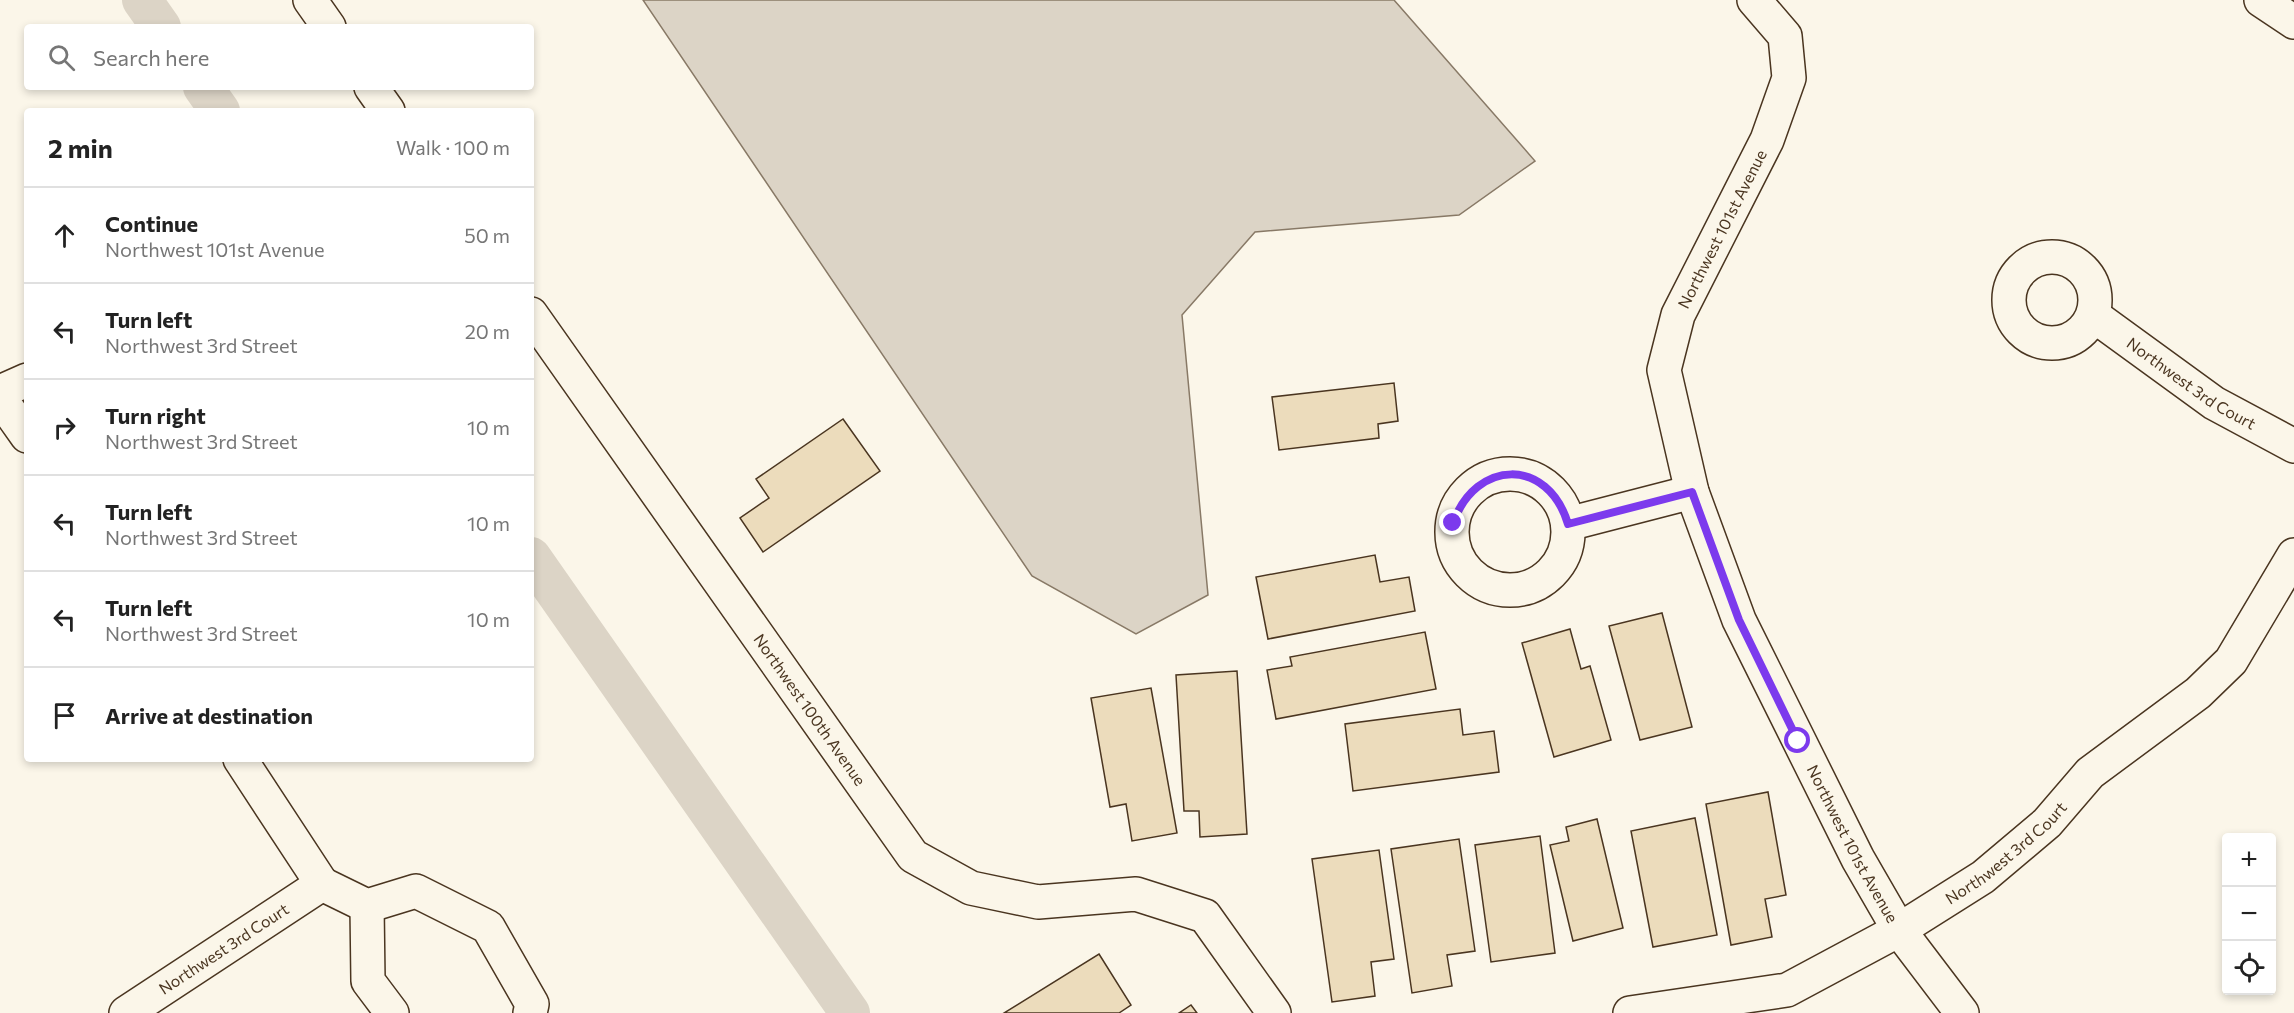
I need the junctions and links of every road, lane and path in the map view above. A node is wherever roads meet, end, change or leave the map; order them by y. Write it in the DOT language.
graph roads {
  1 [pos="310,0"];
  2 [pos="1754,0"];
  3 [pos="2261,0"];
  4 [pos="2294,22"];
  5 [pos="327,24"];
  6 [pos="373,90"];
  7 [pos="386,108"];
  8 [pos="2093,315"];
  9 [pos="534,318"];
  10 [pos="24,381"];
  11 [pos="0,392"];
  12 [pos="0,398"];
  13 [pos="24,432"];
  14 [pos="2294,446"];
  15 [pos="1692,492"];
  16 [pos="1568,524"];
  17 [pos="2294,555"];
  18 [pos="242,762"];
  19 [pos="322,884"];
  20 [pos="366,906"];
  21 [pos="1899,930"];
  22 [pos="126,1013"];
  23 [pos="392,1013"];
  24 [pos="530,1013"];
  25 [pos="1274,1013"];
  26 [pos="1630,1013"];
  27 [pos="1962,1013"];
  1 -- 5 [label="street"];
  2 -- 15 [label="street, Northwest 101st Avenue"];
  3 -- 4 [label="street"];
  6 -- 7 [label="street"];
  8 -- 14 [label="street, Northwest 3rd Court"];
  9 -- 25 [label="street, Northwest 100th Avenue"];
  10 -- 11 [label="street"];
  12 -- 13 [label="street"];
  15 -- 16 [label="street"];
  15 -- 21 [label="street, Northwest 101st Avenue"];
  17 -- 21 [label="street, Northwest 3rd Court"];
  18 -- 19 [label="street"];
  19 -- 20 [label="street"];
  19 -- 22 [label="street, Northwest 3rd Court"];
  20 -- 23 [label="street"];
  20 -- 24 [label="street"];
  21 -- 26 [label="street, Northwest 3rd Court"];
  21 -- 27 [label="street, Northwest 101st Avenue"];
}
